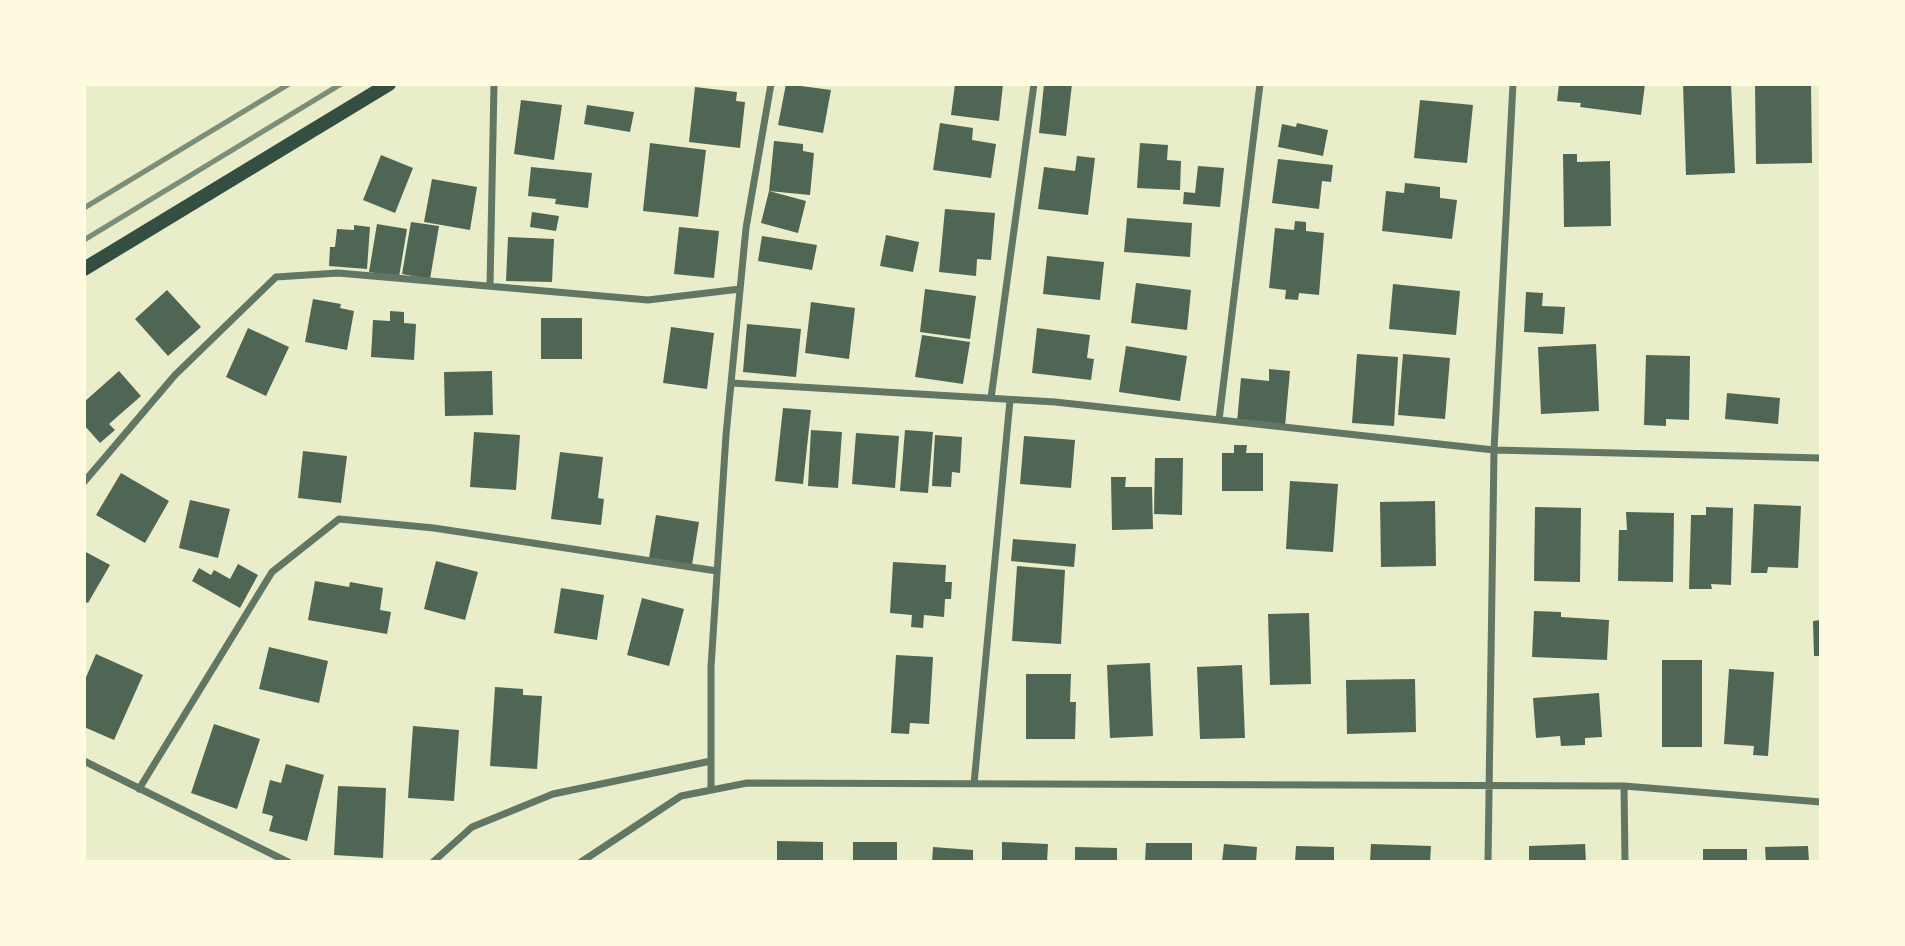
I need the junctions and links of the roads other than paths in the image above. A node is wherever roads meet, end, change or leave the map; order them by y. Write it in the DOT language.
graph roads {
  1 [pos="389,84"];
  2 [pos="494,84"];
  3 [pos="771,84"];
  4 [pos="1034,84"];
  5 [pos="1260,84"];
  6 [pos="1513,84"];
  7 [pos="84,269"];
  8 [pos="490,286"];
  9 [pos="740,289"];
  10 [pos="731,383"];
  11 [pos="991,398"];
  12 [pos="1010,400"];
  13 [pos="1219,420"];
  14 [pos="1494,450"];
  15 [pos="1821,458"];
  16 [pos="84,482"];
  17 [pos="717,570"];
  18 [pos="84,761"];
  19 [pos="711,761"];
  20 [pos="974,784"];
  21 [pos="1488,785"];
  22 [pos="1624,786"];
  23 [pos="139,789"];
  24 [pos="711,790"];
  25 [pos="1821,802"];
  26 [pos="288,862"];
  27 [pos="433,862"];
  28 [pos="581,862"];
  29 [pos="1488,862"];
  30 [pos="1625,862"];
  1 -- 7 [label="main road"];
  2 -- 8 [label="street"];
  3 -- 9 [label="street"];
  4 -- 11 [label="street"];
  5 -- 13 [label="street"];
  6 -- 14 [label="street"];
  8 -- 9 [label="street"];
  8 -- 16 [label="street"];
  9 -- 10 [label="street"];
  10 -- 11 [label="street"];
  10 -- 17 [label="street"];
  11 -- 12 [label="street"];
  12 -- 13 [label="street"];
  12 -- 20 [label="street"];
  13 -- 14 [label="street"];
  14 -- 15 [label="street"];
  14 -- 21 [label="street"];
  17 -- 19 [label="street"];
  17 -- 23 [label="street"];
  18 -- 23 [label="street"];
  19 -- 24 [label="street"];
  19 -- 27 [label="street"];
  20 -- 21 [label="street"];
  20 -- 24 [label="street"];
  21 -- 22 [label="street"];
  21 -- 29 [label="street"];
  22 -- 25 [label="street"];
  22 -- 30 [label="street"];
  23 -- 26 [label="street"];
  24 -- 28 [label="street"];
}
